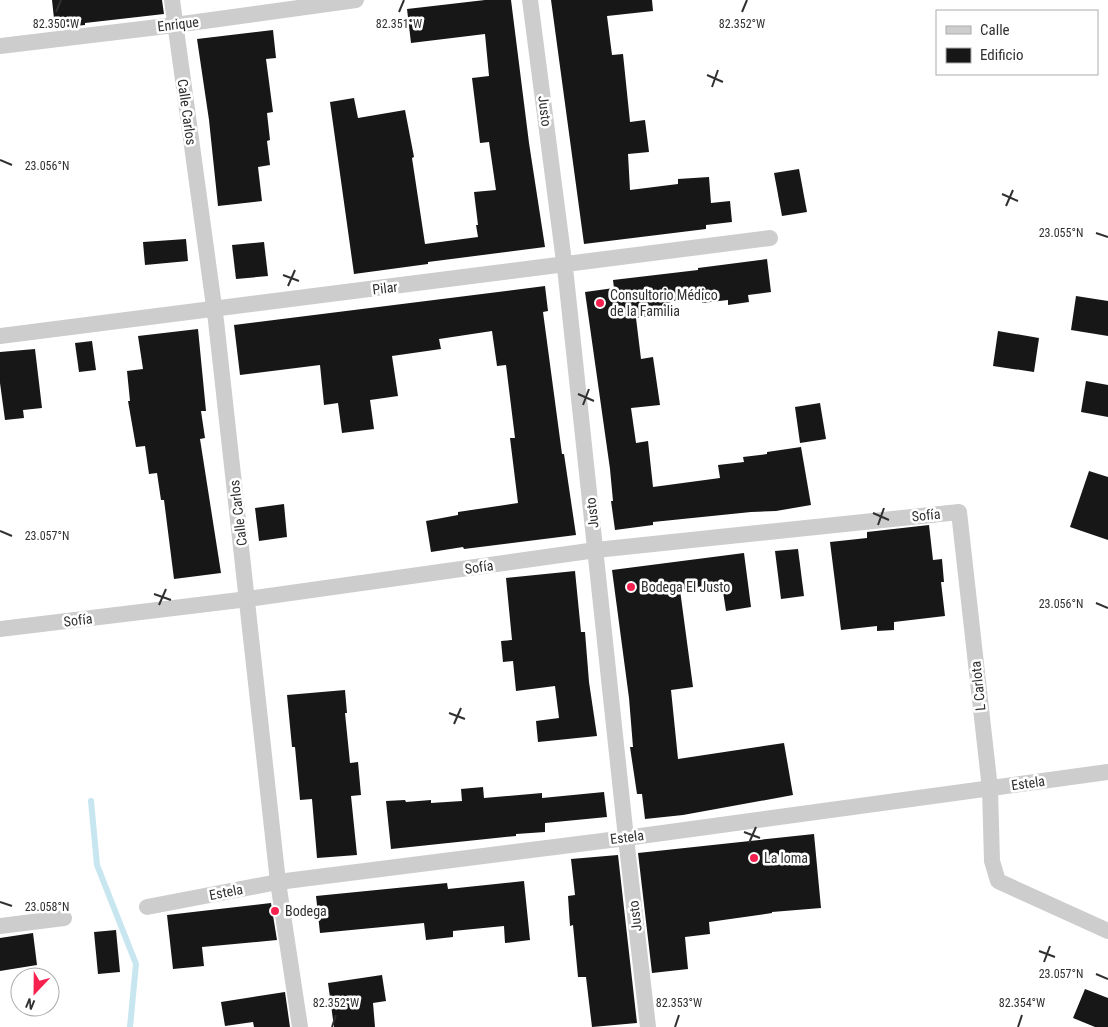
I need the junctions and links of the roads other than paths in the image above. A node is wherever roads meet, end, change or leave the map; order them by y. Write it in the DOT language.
graph roads {
  1 [pos="172,0"];
  2 [pos="356,0"];
  3 [pos="530,0"];
  4 [pos="175,25"];
  5 [pos="0,46"];
  6 [pos="770,238"];
  7 [pos="565,266"];
  8 [pos="214,308"];
  9 [pos="0,336"];
  10 [pos="959,512"];
  11 [pos="596,550"];
  12 [pos="248,599"];
  13 [pos="0,629"];
  14 [pos="1108,772"];
  15 [pos="990,789"];
  16 [pos="626,838"];
  17 [pos="278,882"];
  18 [pos="147,907"];
  19 [pos="64,918"];
  20 [pos="0,926"];
  21 [pos="1108,931"];
  22 [pos="300,1027"];
  23 [pos="648,1027"];
  1 -- 4 [label="street, Calle Carlos"];
  2 -- 4 [label="street, Enrique"];
  3 -- 7 [label="street, Justo"];
  4 -- 5 [label="street, Enrique"];
  4 -- 8 [label="street, Calle Carlos"];
  6 -- 7 [label="street, Pilar"];
  7 -- 8 [label="street, Pilar"];
  7 -- 11 [label="street, Justo"];
  8 -- 9 [label="street, Pilar"];
  8 -- 12 [label="street, Calle Carlos"];
  10 -- 11 [label="street, Sofía"];
  10 -- 15 [label="street, L Carlota"];
  11 -- 12 [label="street, Sofía"];
  11 -- 16 [label="street, Justo"];
  12 -- 13 [label="street, Sofía"];
  12 -- 17 [label="street, Calle Carlos"];
  14 -- 15 [label="street, Estela"];
  15 -- 16 [label="street, Estela"];
  15 -- 21 [label="street, L Carlota"];
  16 -- 17 [label="street, Estela"];
  16 -- 23 [label="street, Justo"];
  17 -- 18 [label="street, Estela"];
  17 -- 22 [label="street, Calle Carlos"];
  19 -- 20 [label="street"];
}
